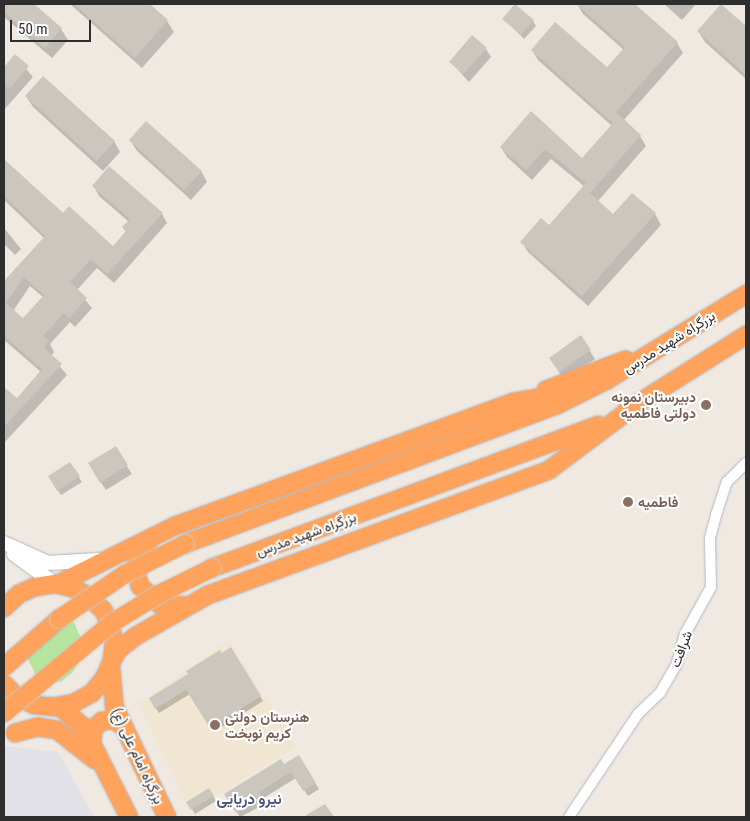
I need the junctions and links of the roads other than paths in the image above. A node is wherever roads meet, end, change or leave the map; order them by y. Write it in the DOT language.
graph roads {
  1 [pos="746,294"];
  2 [pos="746,335"];
  3 [pos="665,344"];
  4 [pos="591,389"];
  5 [pos="514,402"];
  6 [pos="636,405"];
  7 [pos="746,464"];
  8 [pos="154,536"];
  9 [pos="4,544"];
  10 [pos="107,558"];
  11 [pos="57,584"];
  12 [pos="188,605"];
  13 [pos="4,608"];
  14 [pos="112,662"];
  15 [pos="4,667"];
  16 [pos="4,684"];
  17 [pos="59,707"];
  18 [pos="4,713"];
  19 [pos="124,727"];
  20 [pos="9,738"];
  21 [pos="92,744"];
  22 [pos="104,769"];
  23 [pos="129,817"];
  24 [pos="167,817"];
  25 [pos="569,817"];
  1 -- 3 [label="highway, بزرگراه شهید مدرس"];
  2 -- 6 [label="highway, بزرگراه شهید مدرس"];
  3 -- 4 [label="highway, بزرگراه شهید مدرس"];
  3 -- 5 [label="highway"];
  4 -- 5 [label="highway, بزرگراه شهید مدرس"];
  4 -- 15 [label="highway, بزرگراه شهید مدرس, bridge"];
  5 -- 8 [label="highway, بزرگراه شهید مدرس"];
  6 -- 12 [label="highway, بزرگراه شهید مدرس"];
  6 -- 18 [label="highway, بزرگراه شهید مدرس, bridge"];
  7 -- 25 [label="street, شرافت"];
  8 -- 10 [label="highway, بزرگراه شهید مدرس"];
  8 -- 12 [label="highway"];
  9 -- 10 [label="main road"];
  9 -- 11 [label="main road"];
  10 -- 11 [label="highway, بزرگراه شهید مدرس"];
  11 -- 13 [label="highway, بزرگراه شهید مدرس"];
  11 -- 14 [label="highway, بزرگراه امام علی (ع)"];
  12 -- 14 [label="highway, بزرگراه شهید مدرس"];
  14 -- 17 [label="highway, بزرگراه شهید مدرس"];
  14 -- 19 [label="highway, بزرگراه امام علی (ع)"];
  16 -- 17 [label="highway"];
  17 -- 20 [label="highway"];
  17 -- 21 [label="highway"];
  19 -- 21 [label="highway"];
  19 -- 24 [label="highway, بزرگراه امام علی (ع)"];
  20 -- 22 [label="highway"];
  21 -- 22 [label="highway"];
  22 -- 23 [label="highway"];
}
